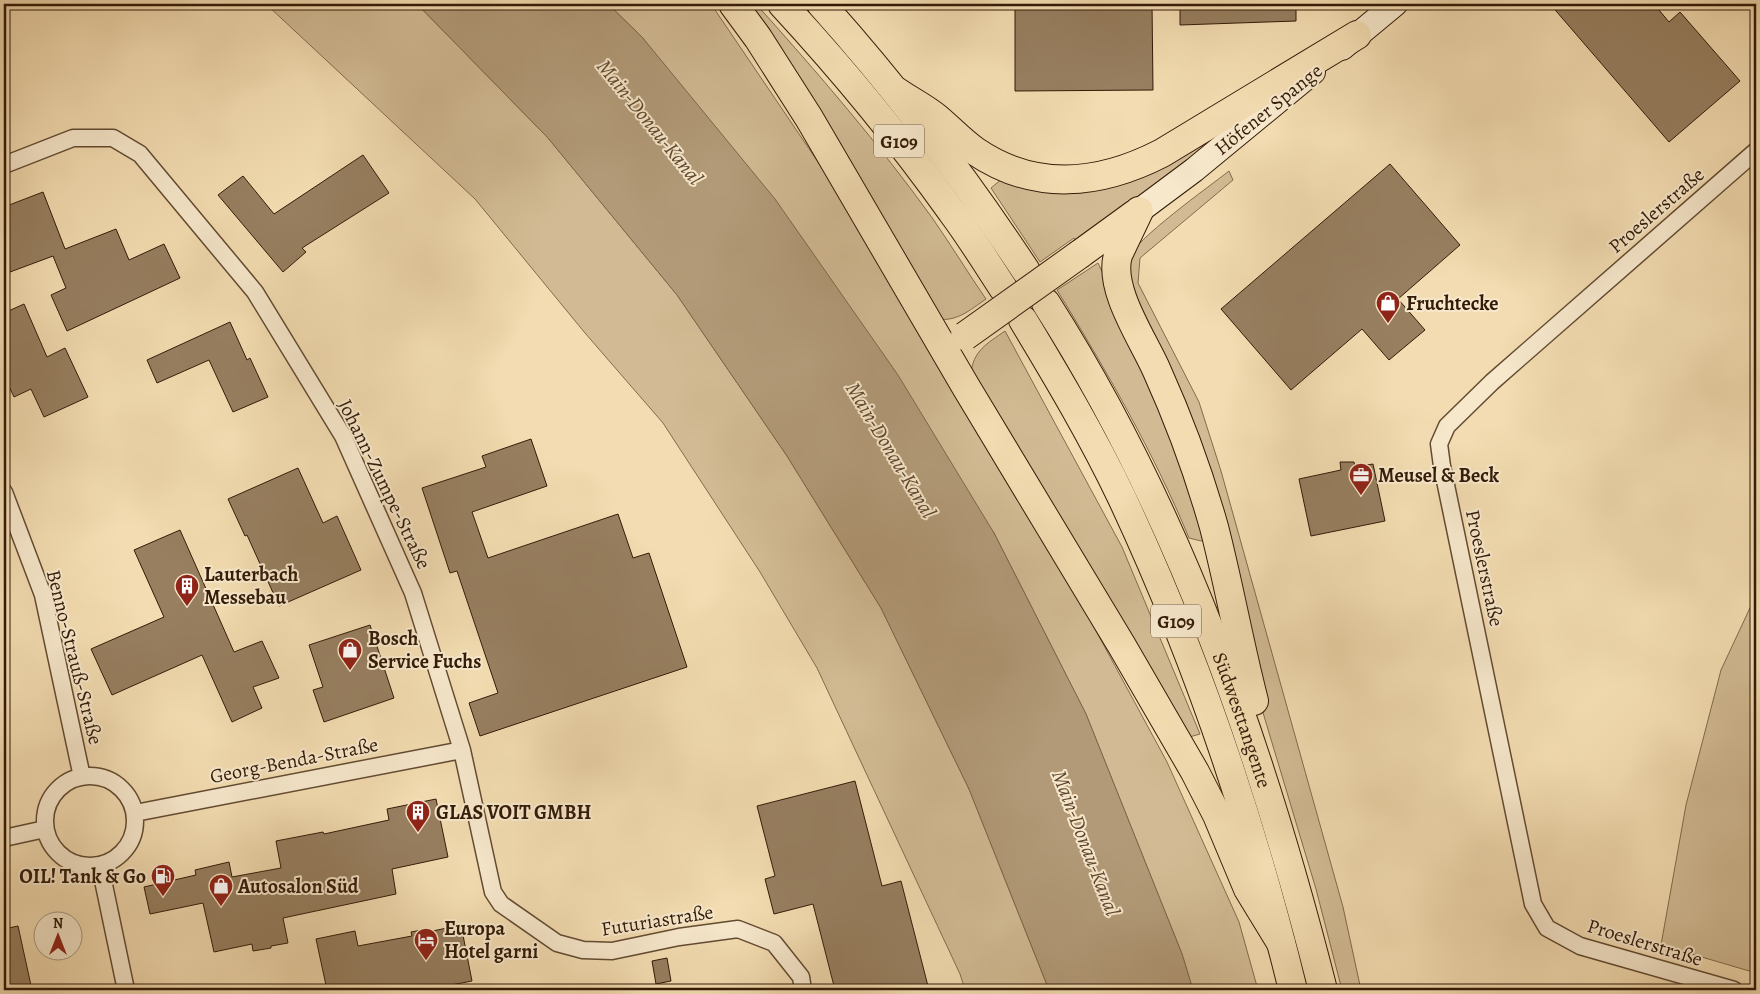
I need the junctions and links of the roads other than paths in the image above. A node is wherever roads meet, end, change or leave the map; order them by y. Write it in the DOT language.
graph roads {
  1 [pos="732,4"];
  2 [pos="782,4"];
  3 [pos="821,4"];
  4 [pos="1395,4"];
  5 [pos="1357,36"];
  6 [pos="896,91"];
  7 [pos="1756,152"];
  8 [pos="4,165"];
  9 [pos="1139,211"];
  10 [pos="1026,271"];
  11 [pos="1003,288"];
  12 [pos="1046,303"];
  13 [pos="1023,320"];
  14 [pos="954,343"];
  15 [pos="4,492"];
  16 [pos="462,750"];
  17 [pos="82,777"];
  18 [pos="1265,782"];
  19 [pos="135,813"];
  20 [pos="46,829"];
  21 [pos="4,838"];
  22 [pos="100,866"];
  23 [pos="501,904"];
  24 [pos="1281,943"];
  25 [pos="126,990"];
  26 [pos="803,990"];
  27 [pos="1293,990"];
  28 [pos="1323,990"];
  29 [pos="1734,990"];
  1 -- 14 [label="highway"];
  2 -- 11 [label="highway, G109"];
  3 -- 6 [label="highway, G109"];
  4 -- 5 [label="main road, Höfener Spange"];
  5 -- 6 [label="highway"];
  5 -- 9 [label="main road, Höfener Spange"];
  6 -- 10 [label="highway, G109"];
  7 -- 29 [label="street, Proeslerstraße"];
  8 -- 16 [label="street, Johann-Zumpe-Straße"];
  9 -- 14 [label="highway, bridge"];
  9 -- 18 [label="highway"];
  12 -- 18 [label="highway, Südwesttangente / G109"];
  13 -- 24 [label="highway, Südwesttangente / G109"];
  14 -- 24 [label="highway"];
  15 -- 17 [label="street, Benno-Strauß-Straße"];
  16 -- 19 [label="street, Georg-Benda-Straße"];
  16 -- 23 [label="street, Johann-Zumpe-Straße"];
  17 -- 19 [label="street"];
  17 -- 20 [label="street"];
  18 -- 28 [label="highway, Südwesttangente / G109"];
  19 -- 22 [label="street"];
  20 -- 21 [label="street"];
  20 -- 22 [label="street"];
  22 -- 25 [label="street"];
  23 -- 26 [label="street, Futuriastraße"];
  24 -- 27 [label="highway, Südwesttangente / G109"];
}
